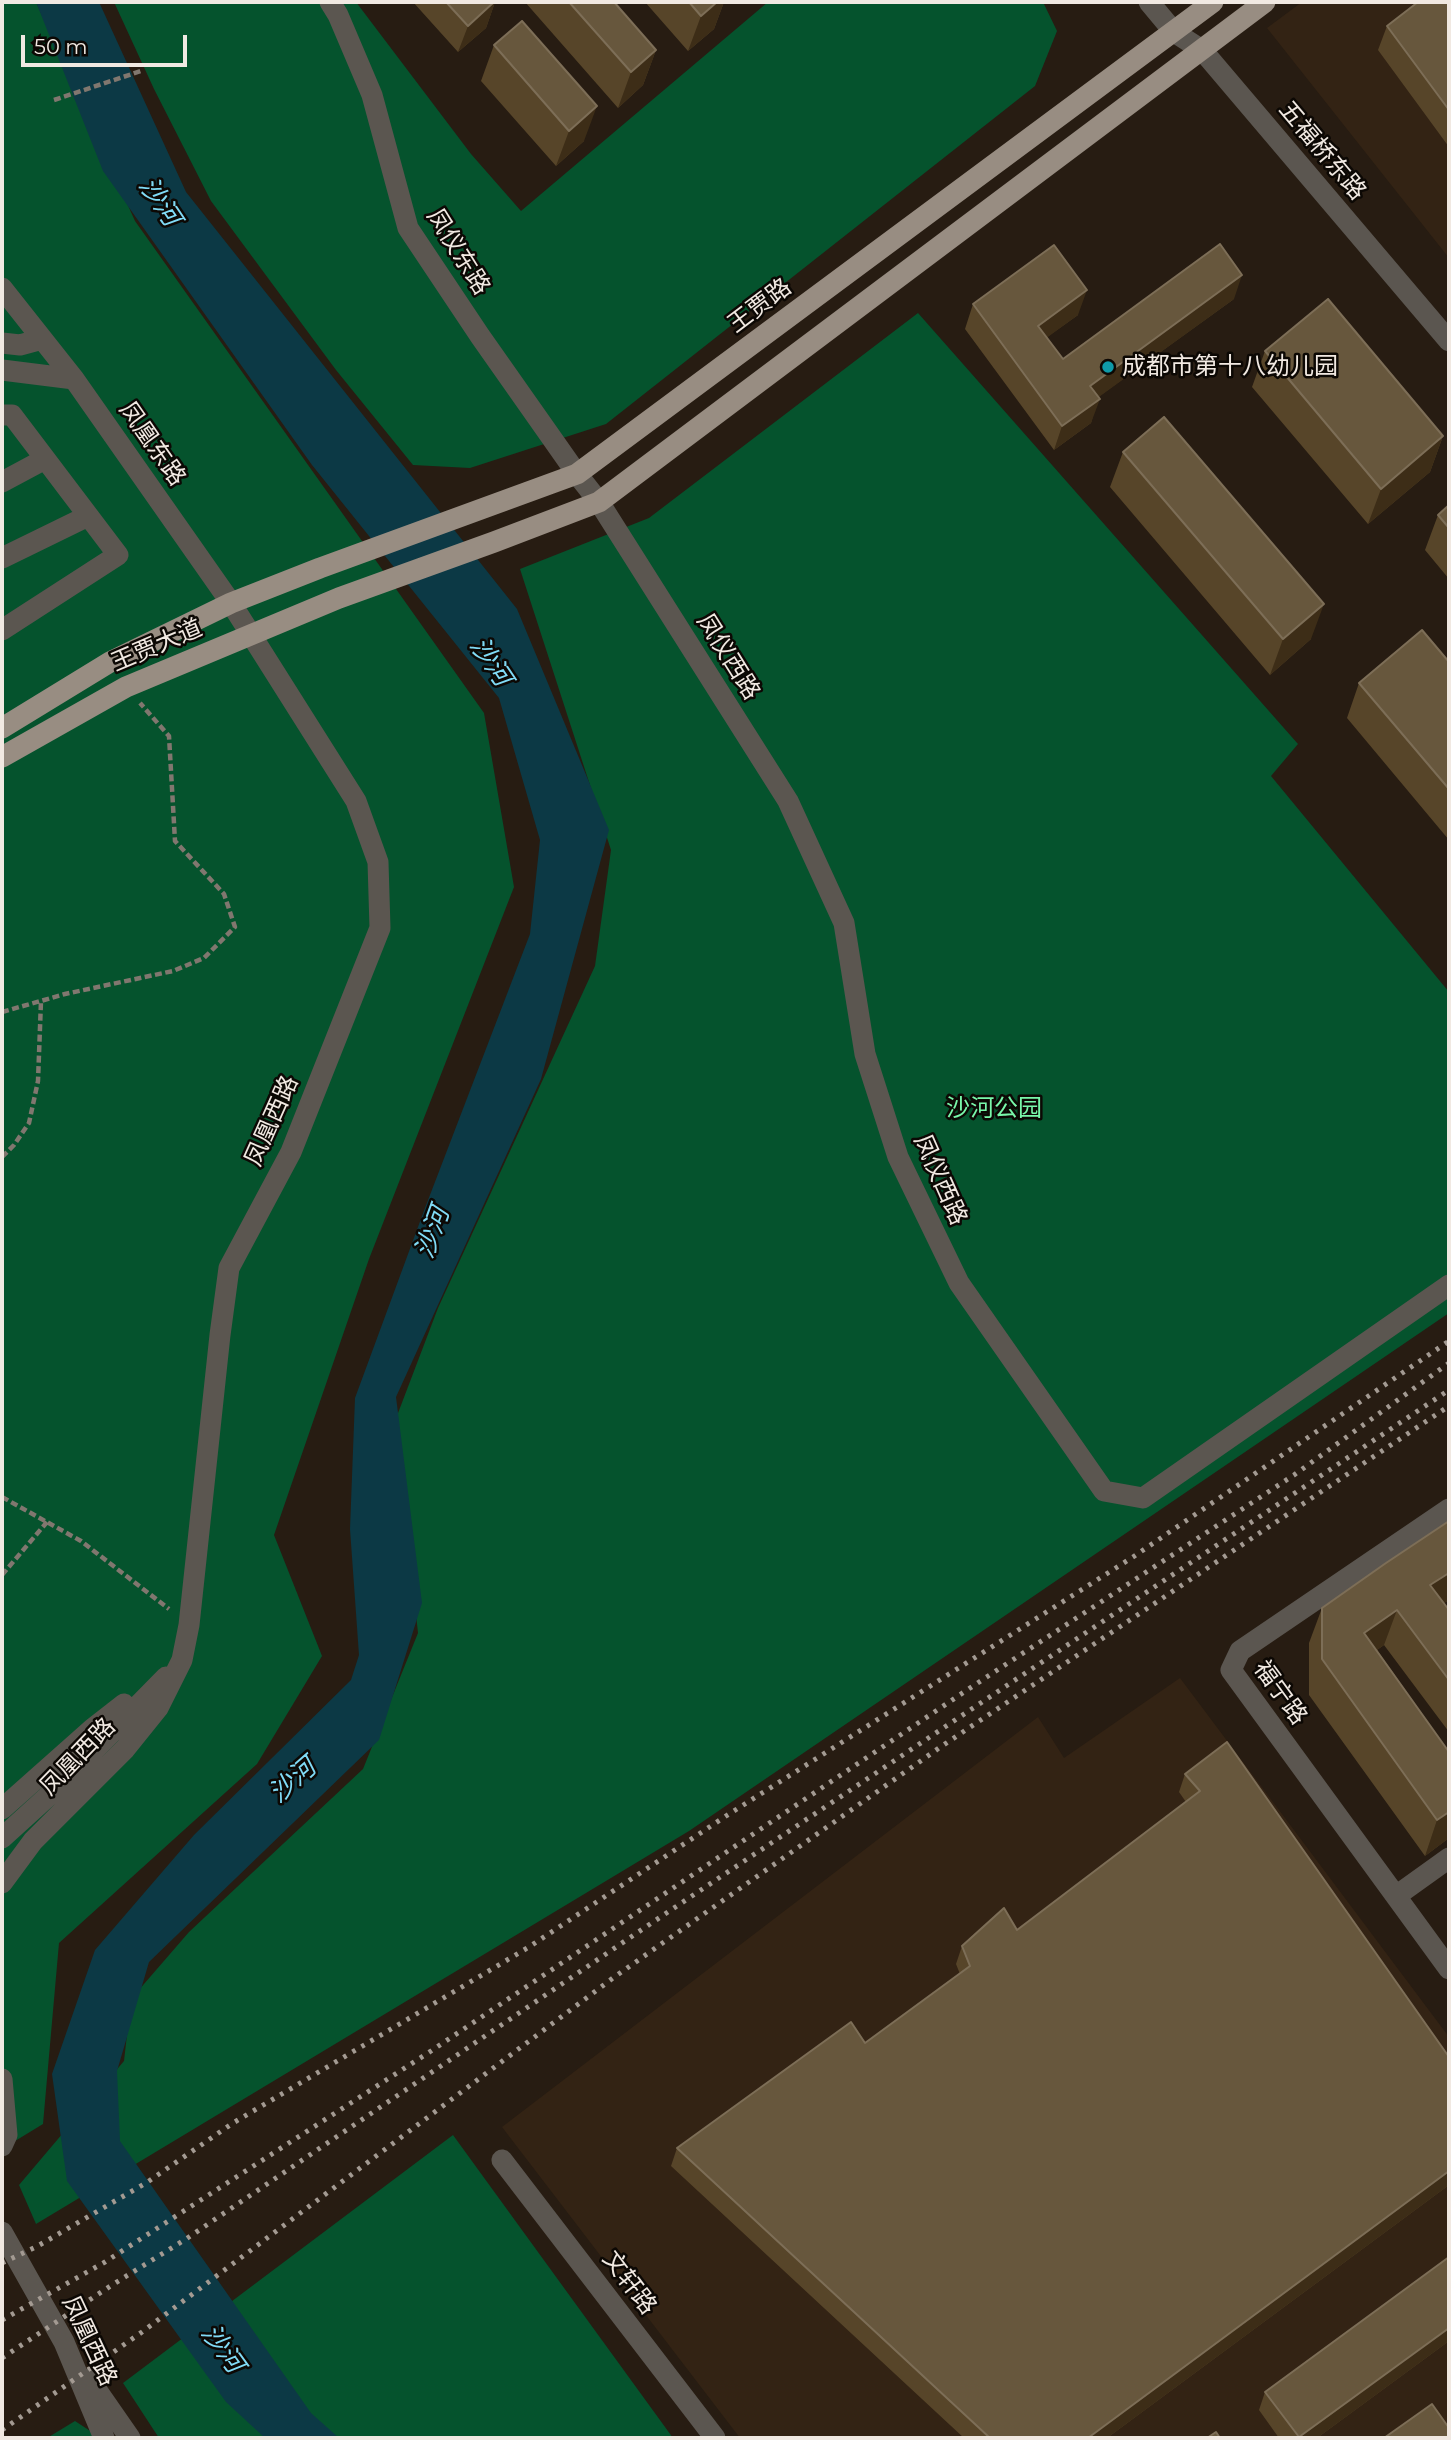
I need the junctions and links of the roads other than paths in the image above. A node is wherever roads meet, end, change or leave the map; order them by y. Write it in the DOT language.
graph roads {
  1 [pos="330,2"];
  2 [pos="1149,2"];
  3 [pos="1213,2"];
  4 [pos="1265,2"];
  5 [pos="1174,32"];
  6 [pos="1202,50"];
  7 [pos="2,288"];
  8 [pos="42,339"];
  9 [pos="1449,341"];
  10 [pos="2,343"];
  11 [pos="2,370"];
  12 [pos="74,379"];
  13 [pos="2,415"];
  14 [pos="45,459"];
  15 [pos="577,474"];
  16 [pos="2,482"];
  17 [pos="599,502"];
  18 [pos="88,516"];
  19 [pos="2,558"];
  20 [pos="320,568"];
  21 [pos="231,603"];
  22 [pos="2,630"];
  23 [pos="250,635"];
  24 [pos="2,728"];
  25 [pos="2,757"];
  26 [pos="1449,1285"];
  27 [pos="1449,1509"];
  28 [pos="182,1660"];
  29 [pos="2,1808"];
  30 [pos="2,1838"];
  31 [pos="1449,1858"];
  32 [pos="2,1883"];
  33 [pos="1396,1896"];
  34 [pos="1449,1969"];
  35 [pos="2,2078"];
  36 [pos="2,2146"];
  37 [pos="502,2160"];
  38 [pos="2,2232"];
  39 [pos="64,2342"];
  40 [pos="104,2438"];
  41 [pos="130,2438"];
  42 [pos="715,2438"];
  1 -- 15 [label="street, 凤仪东路"];
  2 -- 5 [label="street, 五福桥东路"];
  3 -- 5 [label="main road, 王贾路"];
  4 -- 6 [label="main road"];
  5 -- 6 [label="street, 五福桥东路"];
  5 -- 15 [label="main road, 王贾路"];
  6 -- 9 [label="street, 五福桥东路"];
  6 -- 17 [label="main road"];
  7 -- 8 [label="street, 凤凰东路"];
  8 -- 10 [label="street"];
  8 -- 12 [label="street, 凤凰东路"];
  11 -- 12 [label="street"];
  12 -- 21 [label="street, 凤凰东路"];
  13 -- 14 [label="street"];
  14 -- 16 [label="street"];
  14 -- 18 [label="street"];
  15 -- 17 [label="street, 凤仪东路"];
  15 -- 20 [label="main road, 王贾路"];
  17 -- 23 [label="main road, 王贾大道"];
  17 -- 26 [label="street, 凤仪西路"];
  18 -- 19 [label="street"];
  18 -- 22 [label="street"];
  20 -- 21 [label="main road, 王贾大道"];
  21 -- 23 [label="street, 凤凰东路"];
  21 -- 24 [label="main road, 王贾大道"];
  23 -- 25 [label="main road, 王贾大道"];
  23 -- 28 [label="street, 凤凰西路"];
  27 -- 33 [label="street, 福宁路"];
  28 -- 29 [label="street, 凤凰西路"];
  28 -- 30 [label="street, 凤凰西路"];
  28 -- 32 [label="street, 凤凰西路"];
  31 -- 33 [label="street"];
  33 -- 34 [label="street, 福宁路"];
  35 -- 36 [label="street"];
  37 -- 42 [label="street, 文轩路"];
  38 -- 39 [label="street, 凤凰西路"];
  39 -- 40 [label="street, 凤凰西路"];
  39 -- 41 [label="street"];
}
